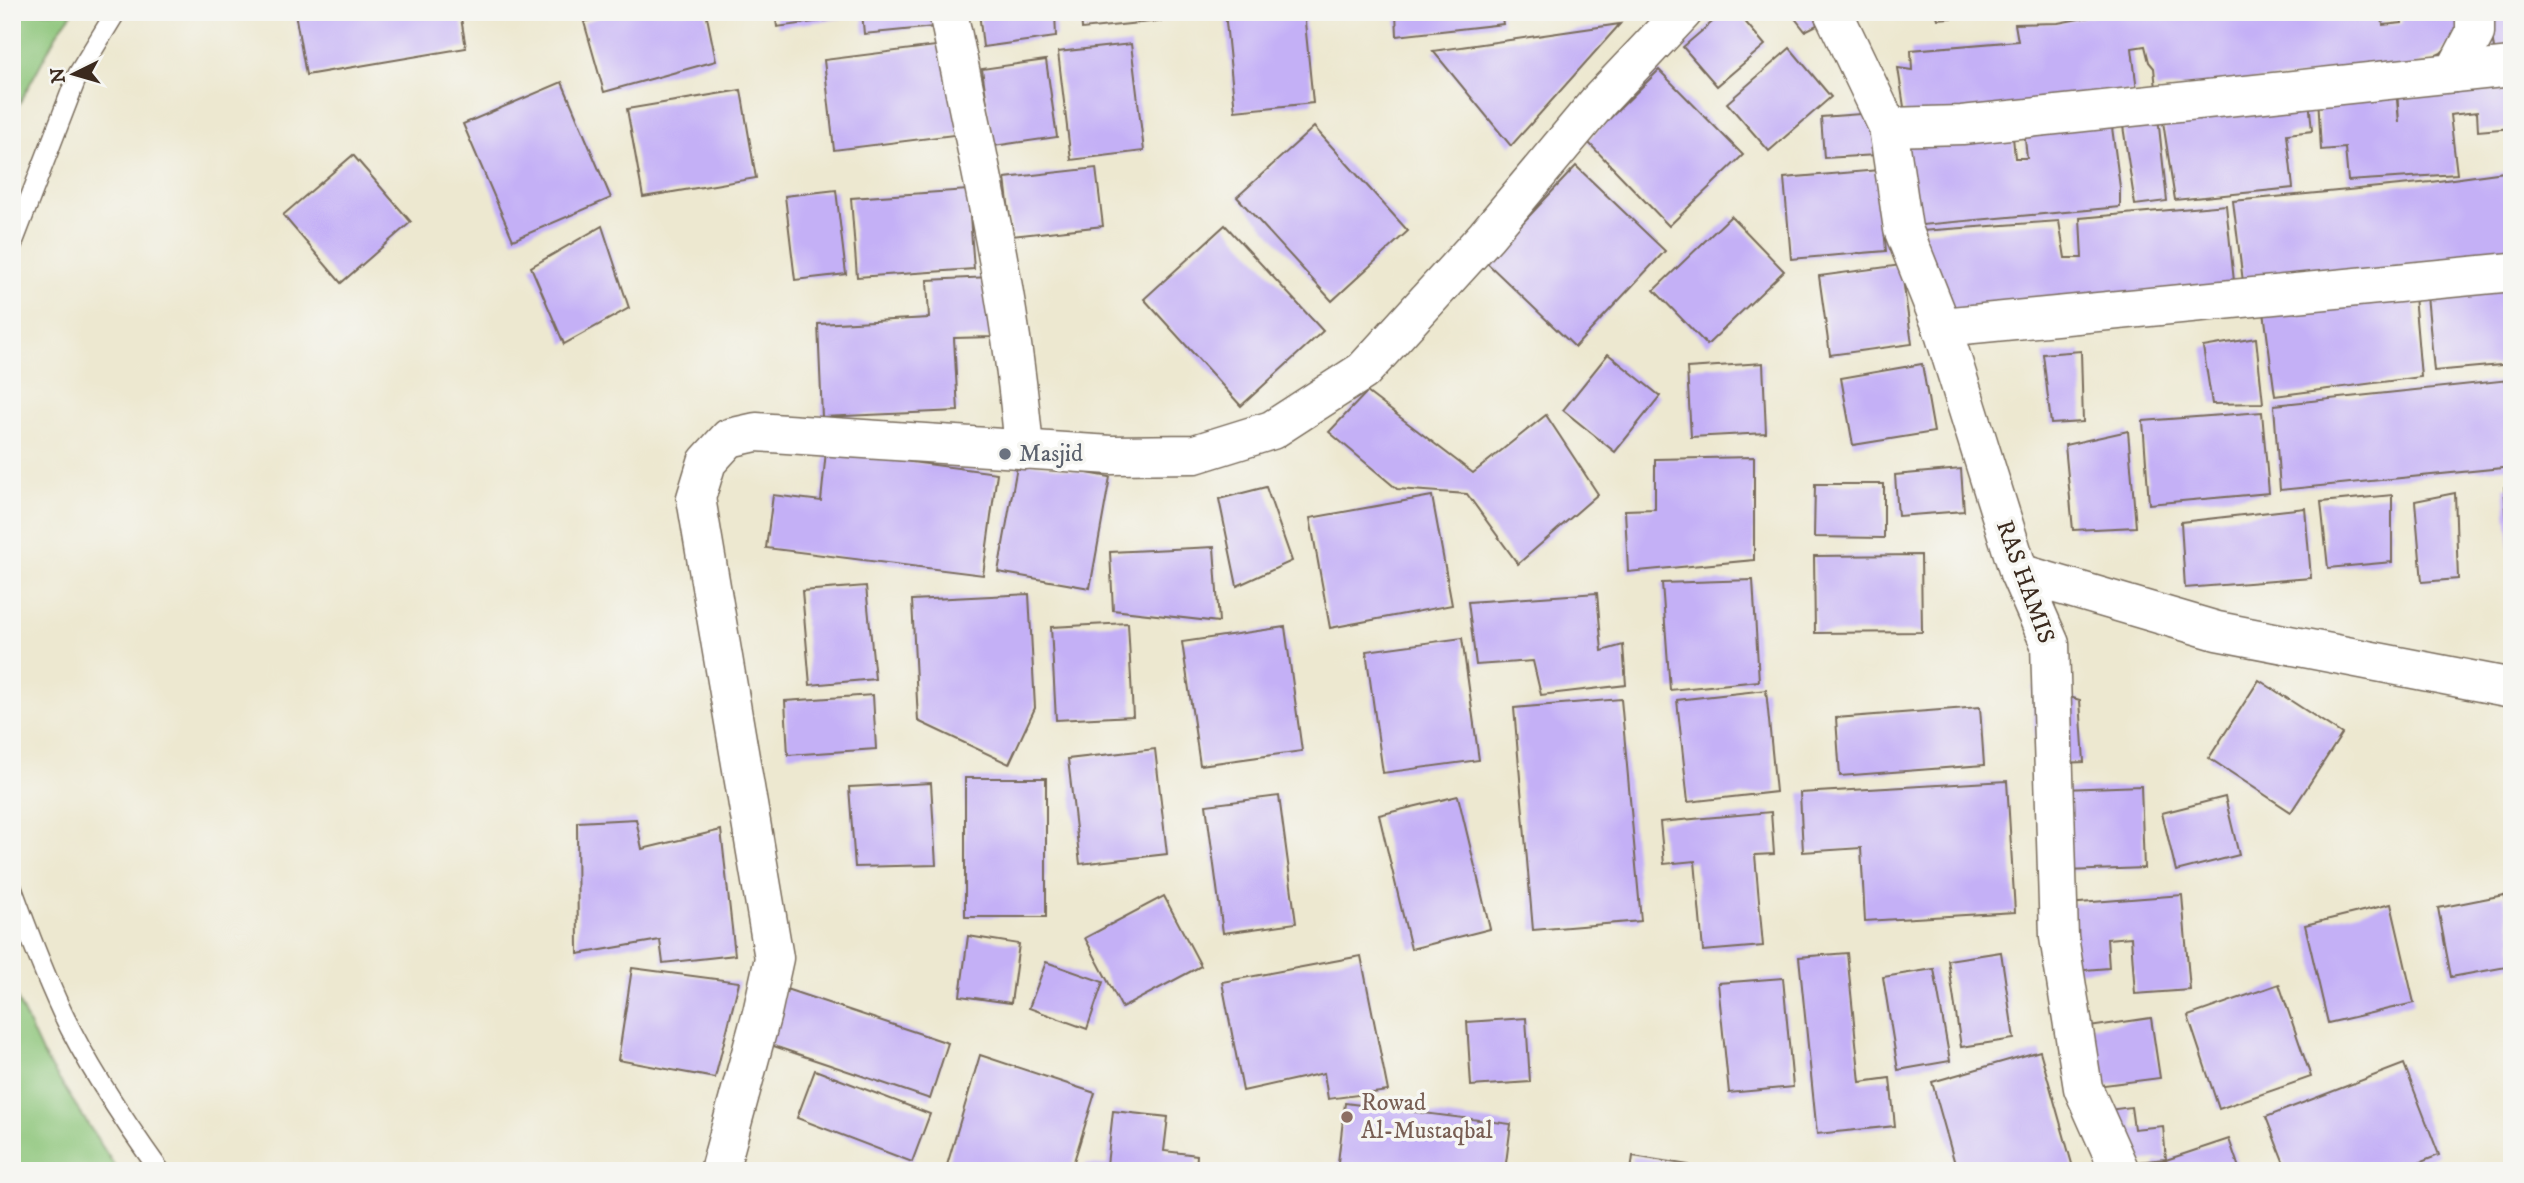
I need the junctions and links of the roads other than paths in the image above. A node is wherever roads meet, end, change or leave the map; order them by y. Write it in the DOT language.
graph roads {
  1 [pos="116,12"];
  2 [pos="948,12"];
  3 [pos="1683,12"];
  4 [pos="1833,12"];
  5 [pos="2475,12"];
  6 [pos="2512,68"];
  7 [pos="2454,73"];
  8 [pos="1888,127"];
  9 [pos="12,245"];
  10 [pos="2512,272"];
  11 [pos="1942,327"];
  12 [pos="1024,450"];
  13 [pos="2019,573"];
  14 [pos="2512,688"];
  15 [pos="12,888"];
  16 [pos="160,1171"];
  17 [pos="719,1171"];
  18 [pos="2120,1171"];
  1 -- 9 [label="lane"];
  2 -- 12 [label="street"];
  3 -- 12 [label="street"];
  4 -- 8 [label="street, RAS HAMIS"];
  5 -- 7 [label="street"];
  6 -- 7 [label="street"];
  7 -- 8 [label="street"];
  8 -- 11 [label="street, RAS HAMIS"];
  10 -- 11 [label="street"];
  11 -- 13 [label="street, RAS HAMIS"];
  12 -- 17 [label="street"];
  13 -- 14 [label="street"];
  13 -- 18 [label="street, RAS HAMIS"];
  15 -- 16 [label="lane"];
}
